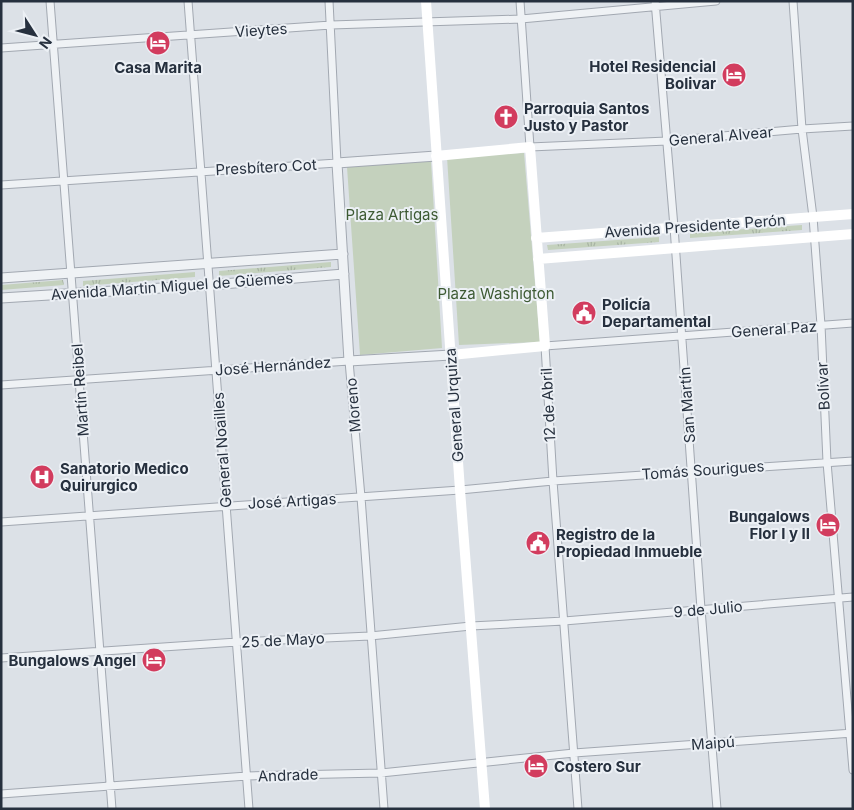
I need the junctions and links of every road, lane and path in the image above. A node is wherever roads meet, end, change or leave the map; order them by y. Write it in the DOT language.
graph roads {
  1 [pos="50,1"];
  2 [pos="188,1"];
  3 [pos="329,1"];
  4 [pos="426,1"];
  5 [pos="520,1"];
  6 [pos="716,1"];
  7 [pos="793,1"];
  8 [pos="655,4"];
  9 [pos="521,19"];
  10 [pos="428,22"];
  11 [pos="331,25"];
  12 [pos="190,35"];
  13 [pos="54,45"];
  14 [pos="1,48"];
  15 [pos="853,126"];
  16 [pos="802,129"];
  17 [pos="667,141"];
  18 [pos="530,147"];
  19 [pos="436,156"];
  20 [pos="338,163"];
  21 [pos="201,171"];
  22 [pos="64,180"];
  23 [pos="1,185"];
  24 [pos="853,214"];
  25 [pos="813,217"];
  26 [pos="674,228"];
  27 [pos="853,234"];
  28 [pos="814,237"];
  29 [pos="536,238"];
  30 [pos="676,248"];
  31 [pos="343,254"];
  32 [pos="538,259"];
  33 [pos="208,264"];
  34 [pos="71,274"];
  35 [pos="344,274"];
  36 [pos="1,278"];
  37 [pos="210,285"];
  38 [pos="73,294"];
  39 [pos="1,298"];
  40 [pos="853,324"];
  41 [pos="821,325"];
  42 [pos="682,336"];
  43 [pos="545,346"];
  44 [pos="451,355"];
  45 [pos="349,361"];
  46 [pos="216,370"];
  47 [pos="79,380"];
  48 [pos="1,385"];
  49 [pos="853,461"];
  50 [pos="827,462"];
  51 [pos="692,471"];
  52 [pos="553,481"];
  53 [pos="460,490"];
  54 [pos="361,497"];
  55 [pos="226,505"];
  56 [pos="90,516"];
  57 [pos="1,522"];
  58 [pos="853,596"];
  59 [pos="839,598"];
  60 [pos="701,610"];
  61 [pos="564,621"];
  62 [pos="471,626"];
  63 [pos="370,636"];
  64 [pos="236,642"];
  65 [pos="100,650"];
  66 [pos="1,658"];
  67 [pos="851,733"];
  68 [pos="712,743"];
  69 [pos="574,753"];
  70 [pos="482,762"];
  71 [pos="853,770"];
  72 [pos="382,772"];
  73 [pos="247,776"];
  74 [pos="110,786"];
  75 [pos="1,794"];
  76 [pos="112,809"];
  77 [pos="249,809"];
  78 [pos="384,809"];
  79 [pos="485,809"];
  80 [pos="578,809"];
  81 [pos="717,809"];
  1 -- 13 [label="street, Martín Reibel"];
  2 -- 12 [label="street, General Noailles"];
  3 -- 11 [label="street, Moreno"];
  4 -- 10 [label="main road, General Urquiza"];
  5 -- 9 [label="street, 12 de Abril"];
  6 -- 8 [label="street, Vieytes"];
  7 -- 16 [label="street, Bolívar"];
  8 -- 9 [label="street, Vieytes"];
  8 -- 17 [label="street, San Martín"];
  9 -- 10 [label="street, Vieytes"];
  9 -- 18 [label="street, 12 de Abril"];
  10 -- 11 [label="street, Vieytes"];
  10 -- 19 [label="main road, General Urquiza"];
  11 -- 12 [label="street, Vieytes"];
  11 -- 20 [label="street, Moreno"];
  12 -- 13 [label="street, Vieytes"];
  12 -- 21 [label="street, General Noailles"];
  13 -- 14 [label="street, Vieytes"];
  13 -- 22 [label="street, Martín Reibel"];
  15 -- 16 [label="street, General Alvear"];
  16 -- 17 [label="street, General Alvear"];
  16 -- 25 [label="street, Bolívar"];
  17 -- 18 [label="street, General Alvear"];
  17 -- 26 [label="street, San Martín"];
  18 -- 19 [label="main road, Presbítero Cot"];
  18 -- 29 [label="main road, 12 de Abril"];
  19 -- 20 [label="street, Presbítero Cot"];
  19 -- 44 [label="main road, General Urquiza"];
  20 -- 21 [label="street, Presbítero Cot"];
  20 -- 31 [label="street, Moreno"];
  21 -- 22 [label="street, Presbítero Cot"];
  21 -- 33 [label="street, General Noailles"];
  22 -- 23 [label="street, Presbítero Cot"];
  22 -- 34 [label="street, Martín Reibel"];
  24 -- 25 [label="main road, Avenida Presidente Perón"];
  25 -- 26 [label="main road, Avenida Presidente Perón"];
  25 -- 28 [label="street, Bolívar"];
  26 -- 29 [label="main road, Avenida Presidente Perón"];
  26 -- 30 [label="street, San Martín"];
  27 -- 28 [label="main road, Avenida Presidente Perón"];
  28 -- 30 [label="main road, Avenida Presidente Perón"];
  28 -- 41 [label="street, Bolívar"];
  29 -- 32 [label="main road, 12 de Abril"];
  30 -- 32 [label="main road, Avenida Presidente Perón"];
  30 -- 42 [label="street, San Martín"];
  31 -- 33 [label="street, Avenida Martin Miguel de Güemes"];
  31 -- 35 [label="street, Moreno"];
  32 -- 43 [label="main road, 12 de Abril"];
  33 -- 34 [label="street, Avenida Martin Miguel de Güemes"];
  33 -- 37 [label="street, General Noailles"];
  34 -- 36 [label="street, Avenida Martin Miguel de Güemes"];
  34 -- 38 [label="street, Martín Reibel"];
  35 -- 37 [label="street, Avenida Martin Miguel de Güemes"];
  35 -- 45 [label="street, Moreno"];
  37 -- 38 [label="street, Avenida Martin Miguel de Güemes"];
  37 -- 46 [label="street, General Noailles"];
  38 -- 39 [label="street, Avenida Martin Miguel de Güemes"];
  38 -- 47 [label="street, Martín Reibel"];
  40 -- 41 [label="street, General Paz"];
  41 -- 42 [label="street, General Paz"];
  41 -- 50 [label="street, Bolívar"];
  42 -- 43 [label="street, General Paz"];
  42 -- 51 [label="street, San Martín"];
  43 -- 44 [label="main road, José Hernández"];
  43 -- 52 [label="street, 12 de Abril"];
  44 -- 45 [label="street, José Hernández"];
  44 -- 53 [label="main road, General Urquiza"];
  45 -- 46 [label="street, José Hernández"];
  45 -- 54 [label="street, Moreno"];
  46 -- 47 [label="street, José Hernández"];
  46 -- 55 [label="street, General Noailles"];
  47 -- 48 [label="street, José Hernández"];
  47 -- 56 [label="street, Martín Reibel"];
  49 -- 50 [label="street, Tomás Sourigues"];
  50 -- 51 [label="street, Tomás Sourigues"];
  50 -- 59 [label="street, Bolívar"];
  51 -- 52 [label="street, Tomás Sourigues"];
  51 -- 60 [label="street, San Martín"];
  52 -- 53 [label="street, José Artigas"];
  52 -- 61 [label="street, 12 de Abril"];
  53 -- 54 [label="street, José Artigas"];
  53 -- 62 [label="main road, General Urquiza"];
  54 -- 55 [label="street, José Artigas"];
  54 -- 63 [label="street, Moreno"];
  55 -- 56 [label="street, José Artigas"];
  55 -- 64 [label="street, General Noailles"];
  56 -- 57 [label="street, José Artigas"];
  56 -- 65 [label="street, Martín Reibel"];
  58 -- 59 [label="street, 9 de Julio"];
  59 -- 60 [label="street, 9 de Julio"];
  59 -- 67 [label="street, Bolívar"];
  60 -- 61 [label="street, 9 de Julio"];
  60 -- 68 [label="street, San Martín"];
  61 -- 62 [label="street, 25 de Mayo"];
  61 -- 69 [label="street, 12 de Abril"];
  62 -- 63 [label="street, 25 de Mayo"];
  62 -- 70 [label="main road, General Urquiza"];
  63 -- 64 [label="street, 25 de Mayo"];
  63 -- 72 [label="street, Moreno"];
  64 -- 65 [label="street, 25 de Mayo"];
  64 -- 73 [label="street, General Noailles"];
  65 -- 66 [label="street, 25 de Mayo"];
  65 -- 74 [label="street, Martín Reibel"];
  67 -- 68 [label="street, Maipú"];
  67 -- 71 [label="street, Bolívar"];
  68 -- 69 [label="street, Maipú"];
  68 -- 81 [label="street, San Martín"];
  69 -- 70 [label="street, Andrade"];
  69 -- 80 [label="street, 12 de Abril"];
  70 -- 72 [label="street, Andrade"];
  70 -- 79 [label="main road, General Urquiza"];
  72 -- 73 [label="street, Andrade"];
  72 -- 78 [label="street, Moreno"];
  73 -- 74 [label="street, Andrade"];
  73 -- 77 [label="street, General Noailles"];
  74 -- 75 [label="street, Andrade"];
  74 -- 76 [label="street, Martín Reibel"];
}
